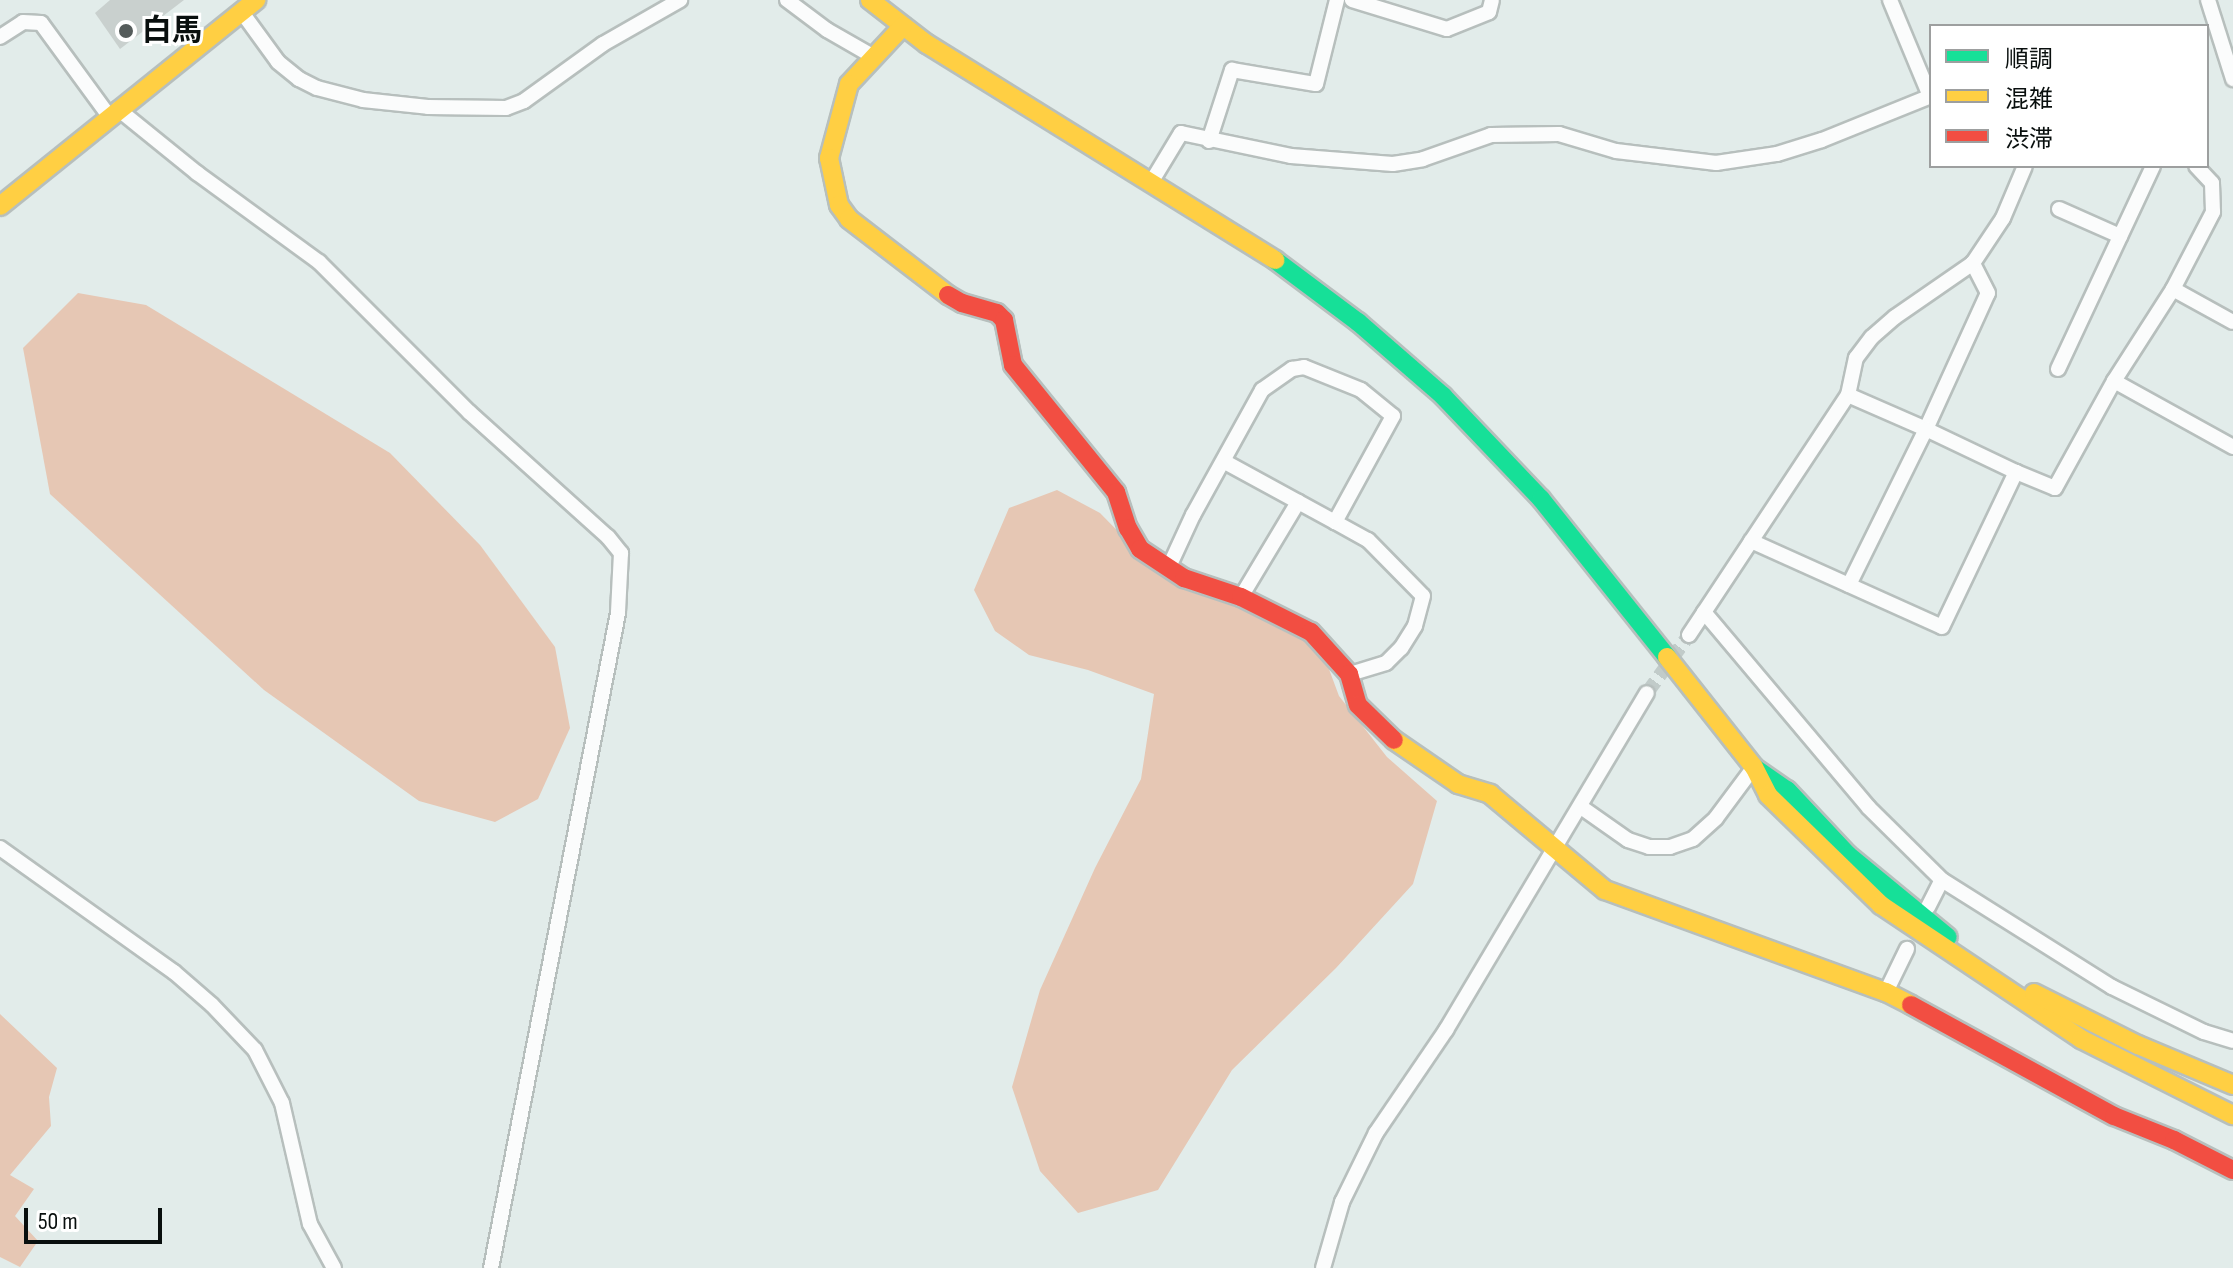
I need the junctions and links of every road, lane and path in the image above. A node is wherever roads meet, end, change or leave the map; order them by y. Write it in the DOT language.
graph roads {
  1 [pos="680,0"];
  2 [pos="787,0"];
  3 [pos="870,0"];
  4 [pos="1337,0"];
  5 [pos="1352,0"];
  6 [pos="1492,0"];
  7 [pos="1890,0"];
  8 [pos="2208,0"];
  9 [pos="248,6"];
  10 [pos="903,26"];
  11 [pos="0,37"];
  12 [pos="2213,46"];
  13 [pos="874,57"];
  14 [pos="2233,79"];
  15 [pos="1929,91"];
  16 [pos="1929,97"];
  17 [pos="113,113"];
  18 [pos="1209,141"];
  19 [pos="2024,168"];
  20 [pos="2152,168"];
  21 [pos="2198,168"];
  22 [pos="1152,181"];
  23 [pos="0,206"];
  24 [pos="2059,209"];
  25 [pos="2120,236"];
  26 [pos="1973,263"];
  27 [pos="2173,289"];
  28 [pos="2233,322"];
  29 [pos="2058,369"];
  30 [pos="2114,381"];
  31 [pos="1848,395"];
  32 [pos="1926,429"];
  33 [pos="2233,447"];
  34 [pos="1225,462"];
  35 [pos="2016,472"];
  36 [pos="1298,502"];
  37 [pos="1335,522"];
  38 [pos="1751,541"];
  39 [pos="1168,569"];
  40 [pos="1849,585"];
  41 [pos="1241,597"];
  42 [pos="1704,612"];
  43 [pos="1689,635"];
  44 [pos="1349,674"];
  45 [pos="1647,693"];
  46 [pos="1754,767"];
  47 [pos="1581,807"];
  48 [pos="1555,845"];
  49 [pos="0,848"];
  50 [pos="1942,880"];
  51 [pos="1928,907"];
  52 [pos="1907,949"];
  53 [pos="1886,992"];
  54 [pos="2233,1041"];
  55 [pos="2233,1085"];
  56 [pos="2233,1115"];
  57 [pos="2233,1170"];
  58 [pos="334,1268"];
  59 [pos="491,1268"];
  60 [pos="1323,1268"];
  1 -- 9 [label="street"];
  2 -- 13 [label="street"];
  3 -- 10 [label="street"];
  4 -- 18 [label="street"];
  5 -- 6 [label="street"];
  7 -- 15 [label="street"];
  8 -- 12 [label="street"];
  9 -- 17 [label="street"];
  10 -- 13 [label="street"];
  10 -- 22 [label="street"];
  11 -- 17 [label="street"];
  12 -- 14 [label="street"];
  13 -- 39 [label="street"];
  16 -- 18 [label="street"];
  17 -- 23 [label="street"];
  17 -- 59 [label="street"];
  18 -- 22 [label="street"];
  19 -- 26 [label="street"];
  20 -- 25 [label="street"];
  21 -- 27 [label="street"];
  22 -- 46 [label="street"];
  24 -- 25 [label="street"];
  25 -- 29 [label="street"];
  26 -- 31 [label="street"];
  26 -- 32 [label="street"];
  27 -- 28 [label="street"];
  27 -- 30 [label="street"];
  30 -- 33 [label="street"];
  30 -- 35 [label="street"];
  31 -- 32 [label="street"];
  31 -- 38 [label="street"];
  32 -- 35 [label="street"];
  32 -- 40 [label="street"];
  34 -- 36 [label="street"];
  34 -- 37 [label="street"];
  34 -- 39 [label="street"];
  35 -- 40 [label="street"];
  36 -- 37 [label="street"];
  36 -- 41 [label="street"];
  37 -- 44 [label="street"];
  38 -- 40 [label="street"];
  38 -- 42 [label="street"];
  39 -- 41 [label="street"];
  41 -- 44 [label="street"];
  42 -- 43 [label="street"];
  42 -- 50 [label="street"];
  44 -- 48 [label="street"];
  45 -- 47 [label="street"];
  46 -- 47 [label="street"];
  46 -- 55 [label="street"];
  46 -- 56 [label="street"];
  47 -- 48 [label="street"];
  48 -- 53 [label="street"];
  48 -- 60 [label="street"];
  49 -- 58 [label="street"];
  50 -- 51 [label="street"];
  50 -- 54 [label="street"];
  52 -- 53 [label="street"];
  53 -- 57 [label="street"];
}
